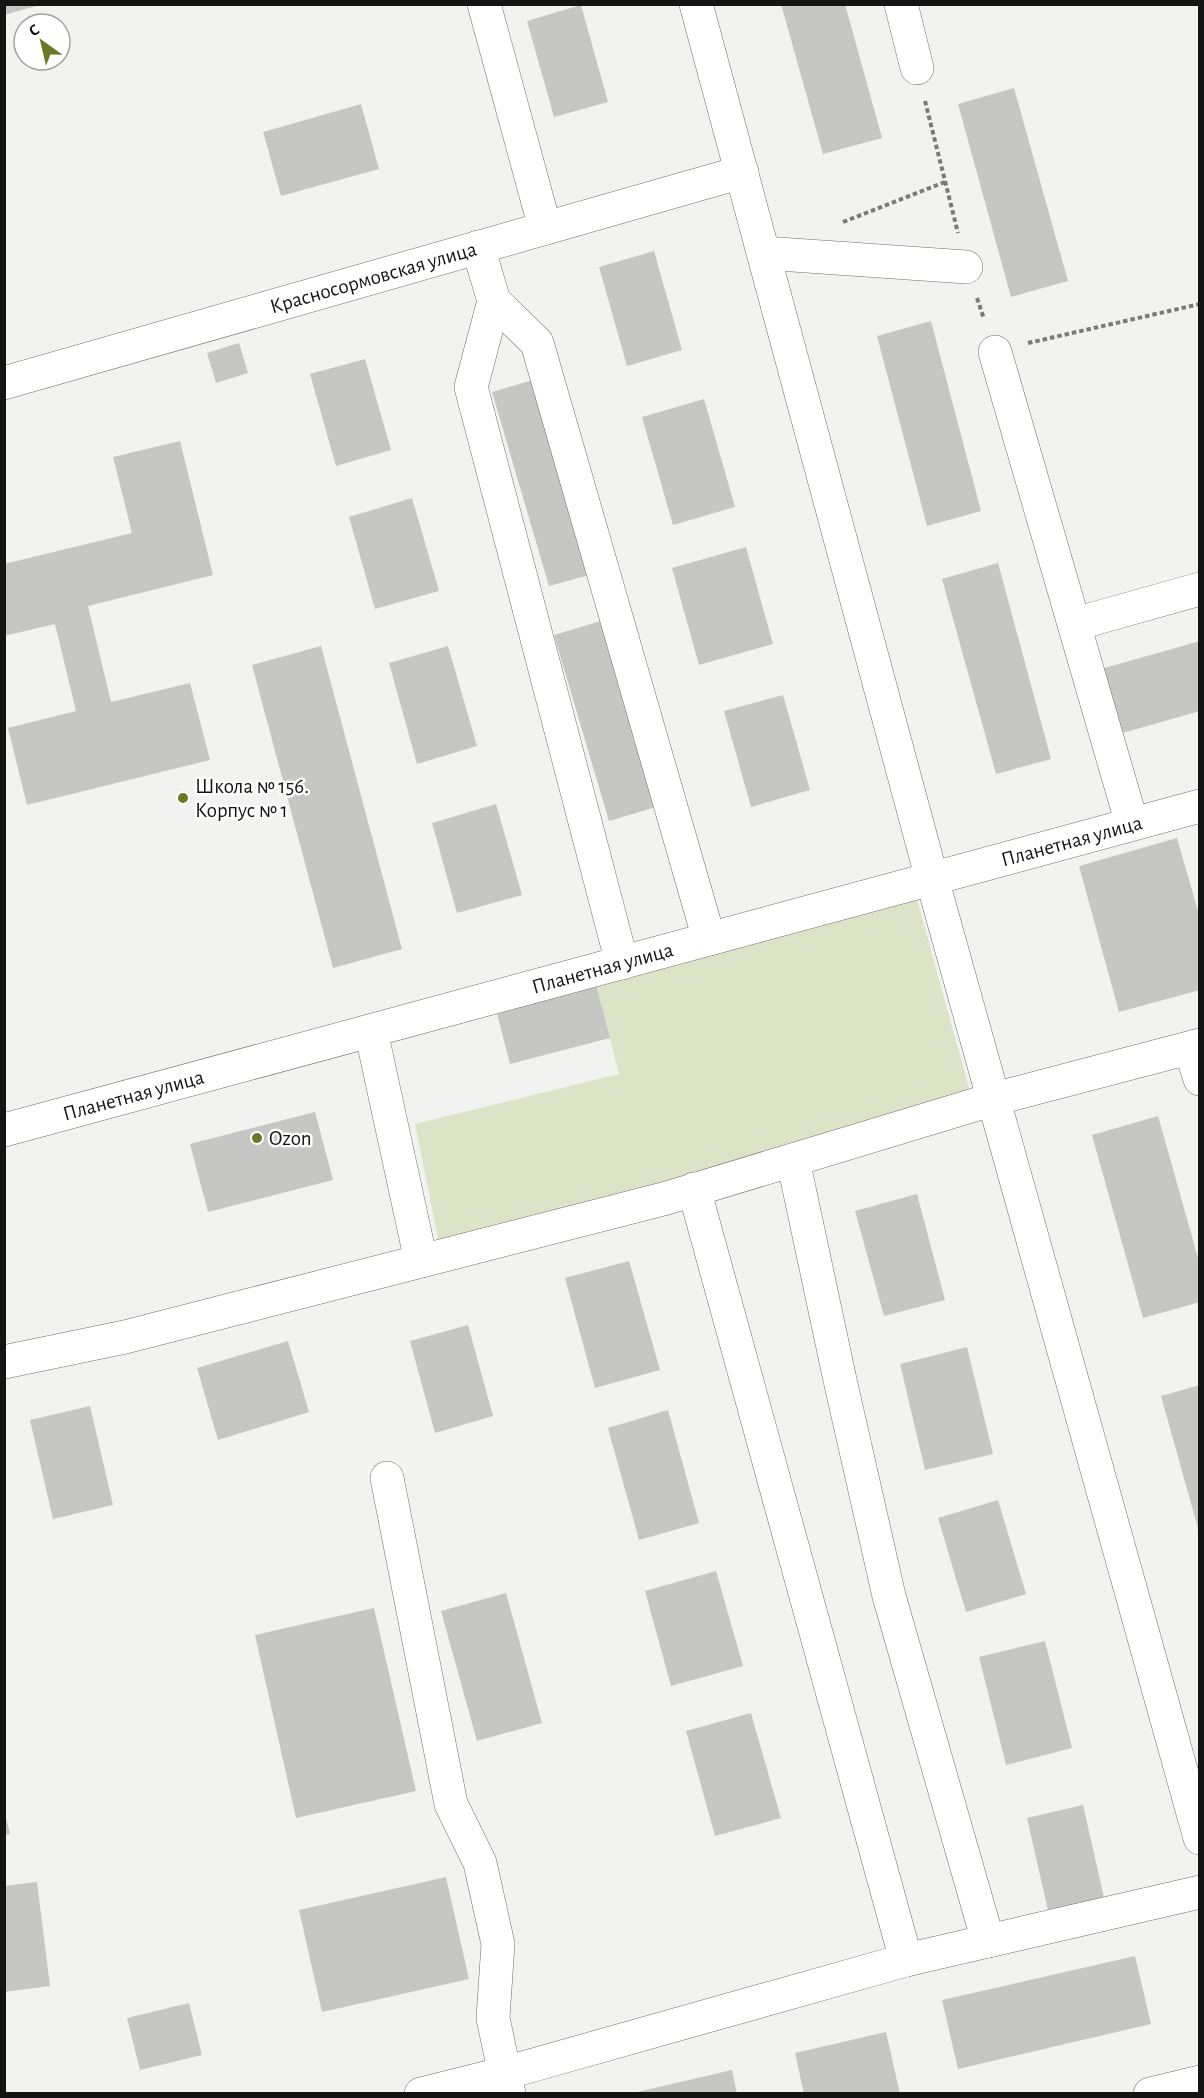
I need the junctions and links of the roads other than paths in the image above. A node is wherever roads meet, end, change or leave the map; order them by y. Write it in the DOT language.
graph roads {
  1 [pos="484,4"];
  2 [pos="696,4"];
  3 [pos="902,4"];
  4 [pos="917,68"];
  5 [pos="742,172"];
  6 [pos="544,228"];
  7 [pos="478,246"];
  8 [pos="764,253"];
  9 [pos="966,267"];
  10 [pos="495,301"];
  11 [pos="995,352"];
  12 [pos="4,383"];
  13 [pos="1200,589"];
  14 [pos="1075,624"];
  15 [pos="1200,806"];
  16 [pos="1132,824"];
  17 [pos="932,879"];
  18 [pos="709,939"];
  19 [pos="622,963"];
  20 [pos="371,1031"];
  21 [pos="1195,1047"];
  22 [pos="1200,1079"];
  23 [pos="994,1099"];
  24 [pos="4,1130"];
  25 [pos="793,1160"];
  26 [pos="694,1190"];
  27 [pos="421,1261"];
  28 [pos="4,1362"];
  29 [pos="387,1478"];
  30 [pos="1200,1838"];
  31 [pos="1200,1892"];
  32 [pos="988,1941"];
  33 [pos="906,1960"];
  34 [pos="1200,2082"];
  35 [pos="507,2083"];
  36 [pos="421,2094"];
  37 [pos="1150,2094"];
  1 -- 6 [label="street"];
  2 -- 5 [label="street"];
  3 -- 4 [label="street"];
  5 -- 6 [label="street, Красносормовская улица"];
  5 -- 8 [label="street"];
  6 -- 7 [label="street, Красносормовская улица"];
  7 -- 10 [label="street"];
  7 -- 12 [label="street, Красносормовская улица"];
  8 -- 9 [label="street"];
  8 -- 17 [label="street"];
  10 -- 18 [label="street"];
  10 -- 19 [label="street"];
  11 -- 14 [label="street"];
  13 -- 14 [label="street"];
  14 -- 16 [label="street"];
  15 -- 16 [label="street, Планетная улица"];
  16 -- 17 [label="street, Планетная улица"];
  17 -- 18 [label="street, Планетная улица"];
  17 -- 23 [label="street"];
  18 -- 19 [label="street, Планетная улица"];
  19 -- 20 [label="street, Планетная улица"];
  20 -- 24 [label="street, Планетная улица"];
  20 -- 27 [label="street"];
  21 -- 22 [label="street"];
  21 -- 23 [label="street"];
  23 -- 25 [label="street"];
  23 -- 30 [label="street"];
  25 -- 26 [label="street"];
  25 -- 32 [label="street"];
  26 -- 27 [label="street"];
  26 -- 33 [label="street"];
  27 -- 28 [label="street"];
  29 -- 35 [label="street"];
  31 -- 32 [label="street"];
  32 -- 33 [label="street"];
  33 -- 35 [label="street"];
  34 -- 37 [label="street"];
  35 -- 36 [label="street"];
}
